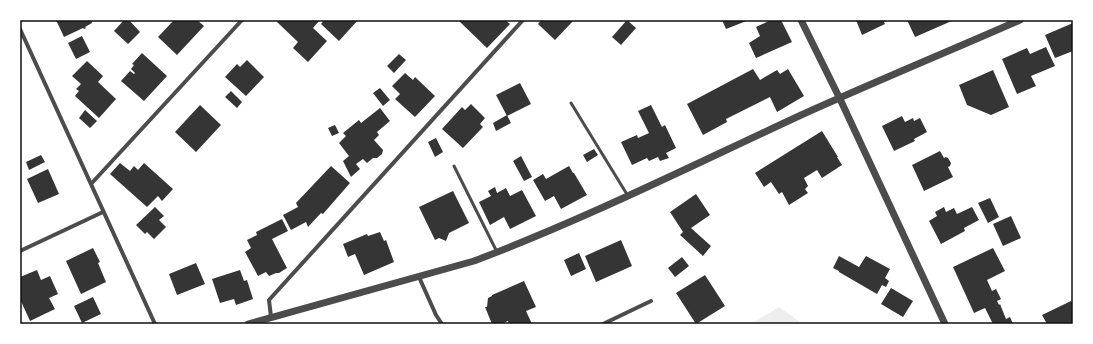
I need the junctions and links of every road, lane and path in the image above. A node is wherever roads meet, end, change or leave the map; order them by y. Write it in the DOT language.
graph roads {
  1 [pos="242,20"];
  2 [pos="523,20"];
  3 [pos="801,20"];
  4 [pos="1020,20"];
  5 [pos="20,29"];
  6 [pos="840,98"];
  7 [pos="571,102"];
  8 [pos="454,166"];
  9 [pos="91,184"];
  10 [pos="628,196"];
  11 [pos="103,212"];
  12 [pos="20,250"];
  13 [pos="497,252"];
  14 [pos="418,277"];
  15 [pos="650,301"];
  16 [pos="271,317"];
  17 [pos="155,324"];
  18 [pos="248,324"];
  19 [pos="442,324"];
  20 [pos="603,324"];
  21 [pos="945,324"];
  1 -- 9 [label="street"];
  2 -- 16 [label="street"];
  3 -- 6 [label="street"];
  4 -- 6 [label="street"];
  5 -- 9 [label="street"];
  6 -- 10 [label="street"];
  6 -- 21 [label="street"];
  7 -- 10 [label="lane"];
  8 -- 13 [label="lane"];
  9 -- 11 [label="street"];
  10 -- 13 [label="street"];
  11 -- 12 [label="street"];
  11 -- 17 [label="street"];
  13 -- 14 [label="street"];
  14 -- 16 [label="street"];
  14 -- 19 [label="street"];
  15 -- 20 [label="street"];
  16 -- 18 [label="street"];
}
